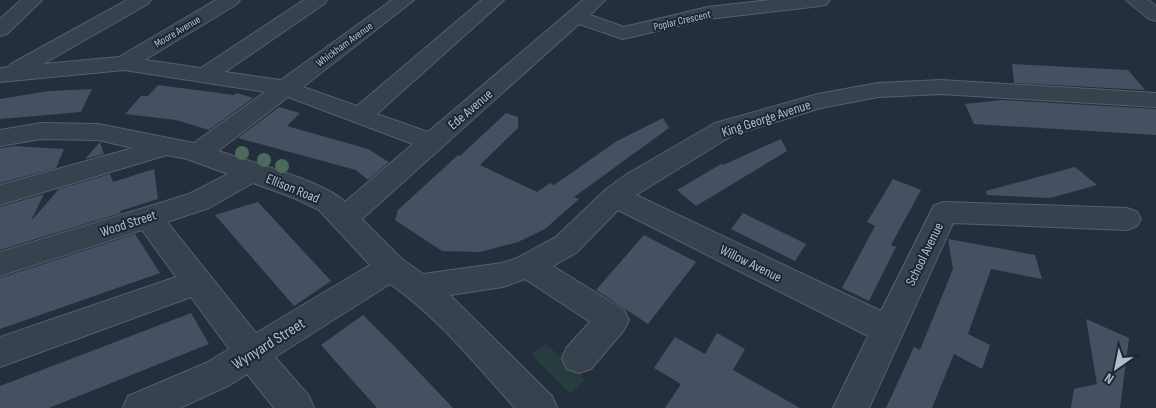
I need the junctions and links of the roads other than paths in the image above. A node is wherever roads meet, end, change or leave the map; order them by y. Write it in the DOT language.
graph roads {
  1 [pos="32,0"];
  2 [pos="141,0"];
  3 [pos="230,0"];
  4 [pos="317,0"];
  5 [pos="404,0"];
  6 [pos="494,0"];
  7 [pos="594,0"];
  8 [pos="820,0"];
  9 [pos="1136,0"];
  10 [pos="1156,15"];
  11 [pos="577,17"];
  12 [pos="0,30"];
  13 [pos="124,63"];
  14 [pos="5,75"];
  15 [pos="206,76"];
  16 [pos="285,88"];
  17 [pos="1156,100"];
  18 [pos="360,116"];
  19 [pos="0,138"];
  20 [pos="430,142"];
  21 [pos="166,146"];
  22 [pos="198,154"];
  23 [pos="251,172"];
  24 [pos="0,195"];
  25 [pos="615,197"];
  26 [pos="147,216"];
  27 [pos="345,218"];
  28 [pos="1127,219"];
  29 [pos="0,264"];
  30 [pos="528,266"];
  31 [pos="391,268"];
  32 [pos="196,282"];
  33 [pos="419,287"];
  34 [pos="887,330"];
  35 [pos="0,352"];
  36 [pos="251,353"];
  37 [pos="579,358"];
  38 [pos="141,408"];
  39 [pos="296,408"];
  40 [pos="538,408"];
  41 [pos="851,408"];
  1 -- 12 [label="street"];
  2 -- 14 [label="street"];
  3 -- 13 [label="street, Moore Avenue"];
  4 -- 15 [label="street"];
  5 -- 16 [label="street, Whickham Avenue"];
  6 -- 18 [label="street"];
  7 -- 11 [label="street, Ede Avenue"];
  8 -- 11 [label="street, Poplar Crescent"];
  9 -- 10 [label="street"];
  11 -- 20 [label="street, Ede Avenue"];
  13 -- 14 [label="street"];
  13 -- 15 [label="street"];
  15 -- 16 [label="street"];
  16 -- 18 [label="street"];
  16 -- 22 [label="street, Whickham Avenue"];
  17 -- 25 [label="street, King George Avenue"];
  18 -- 20 [label="street"];
  19 -- 21 [label="street, Ellison Road"];
  20 -- 27 [label="street, Ede Avenue"];
  21 -- 22 [label="street, Ellison Road"];
  21 -- 24 [label="street"];
  22 -- 23 [label="street, Ellison Road"];
  23 -- 26 [label="street, Wood Street"];
  23 -- 27 [label="street, Ellison Road"];
  25 -- 30 [label="street, King George Avenue"];
  25 -- 34 [label="street, Willow Avenue"];
  26 -- 29 [label="street, Wood Street"];
  26 -- 32 [label="street"];
  27 -- 31 [label="street, Ellison Road"];
  28 -- 34 [label="street, School Avenue"];
  30 -- 33 [label="street, King George Avenue"];
  30 -- 37 [label="street"];
  31 -- 33 [label="street, Ellison Road"];
  31 -- 36 [label="street, Wynyard Street"];
  32 -- 35 [label="street"];
  32 -- 36 [label="street"];
  33 -- 40 [label="street, Ellison Road"];
  34 -- 41 [label="street, School Avenue"];
  36 -- 38 [label="street, Wynyard Street"];
  36 -- 39 [label="street"];
}
